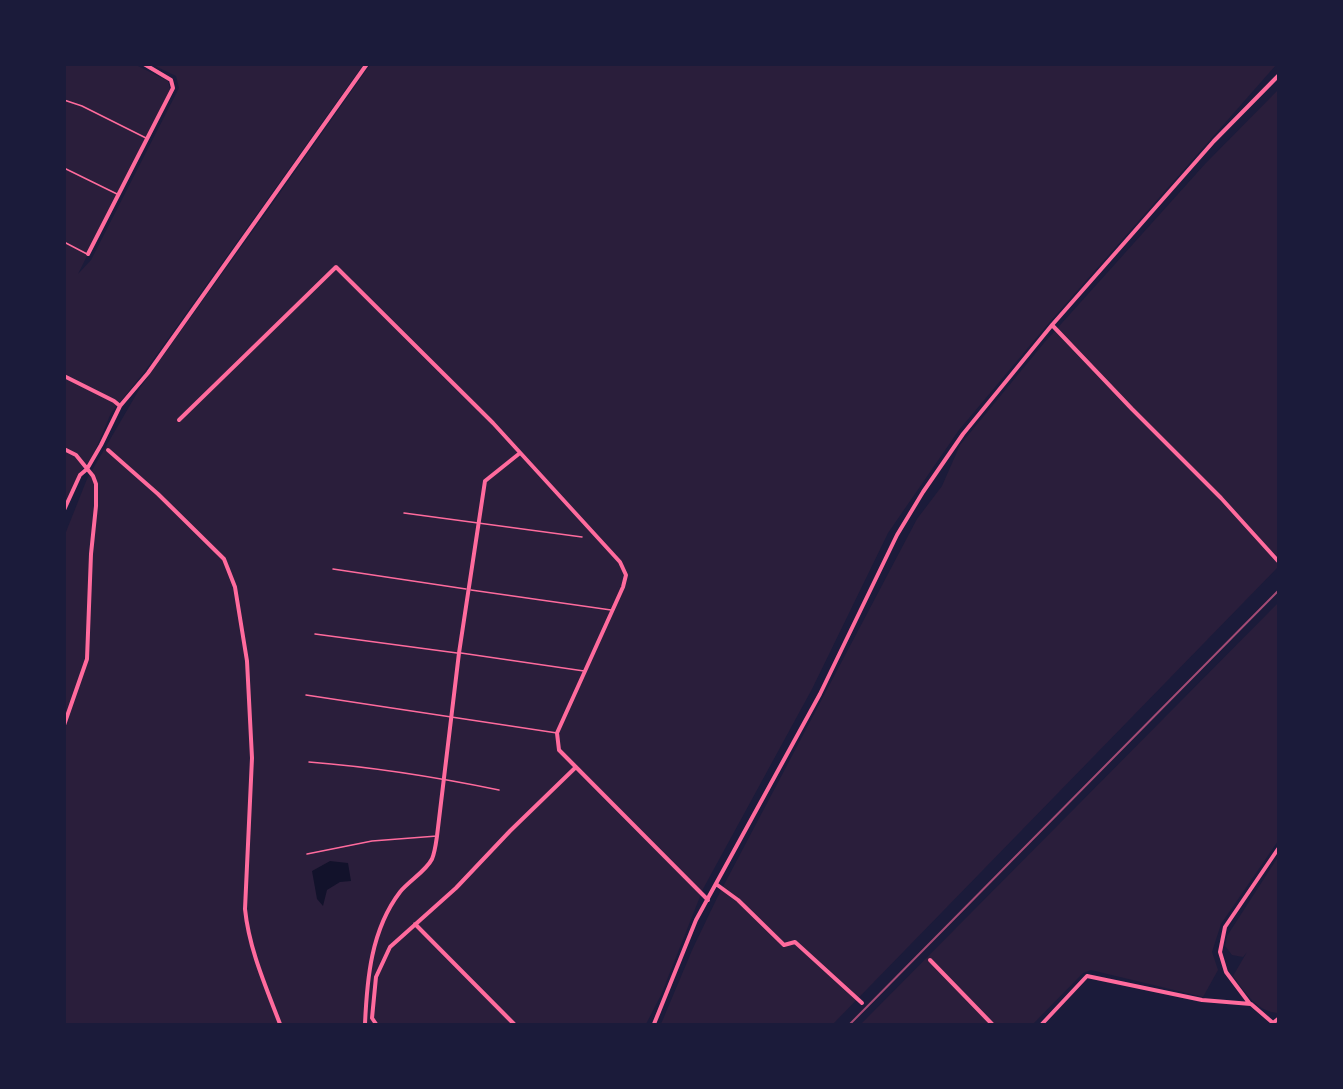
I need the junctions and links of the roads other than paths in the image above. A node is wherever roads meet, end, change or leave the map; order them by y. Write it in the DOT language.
graph roads {
  1 [pos="144,64"];
  2 [pos="367,64"];
  3 [pos="1278,76"];
  4 [pos="64,100"];
  5 [pos="146,139"];
  6 [pos="64,168"];
  7 [pos="118,195"];
  8 [pos="64,242"];
  9 [pos="87,254"];
  10 [pos="1052,325"];
  11 [pos="64,376"];
  12 [pos="120,406"];
  13 [pos="180,420"];
  14 [pos="64,449"];
  15 [pos="108,450"];
  16 [pos="520,453"];
  17 [pos="87,469"];
  18 [pos="64,510"];
  19 [pos="404,513"];
  20 [pos="478,525"];
  21 [pos="582,537"];
  22 [pos="1278,561"];
  23 [pos="333,569"];
  24 [pos="469,590"];
  25 [pos="611,610"];
  26 [pos="315,634"];
  27 [pos="459,653"];
  28 [pos="585,671"];
  29 [pos="306,695"];
  30 [pos="452,717"];
  31 [pos="64,725"];
  32 [pos="557,733"];
  33 [pos="309,762"];
  34 [pos="576,767"];
  35 [pos="444,779"];
  36 [pos="499,790"];
  37 [pos="437,836"];
  38 [pos="1278,849"];
  39 [pos="308,854"];
  40 [pos="716,884"];
  41 [pos="708,900"];
  42 [pos="415,924"];
  43 [pos="930,960"];
  44 [pos="862,1003"];
  45 [pos="1251,1004"];
  46 [pos="1278,1019"];
  47 [pos="280,1024"];
  48 [pos="365,1024"];
  49 [pos="376,1024"];
  50 [pos="514,1024"];
  51 [pos="654,1024"];
  52 [pos="992,1024"];
  53 [pos="1042,1024"];
  54 [pos="1272,1024"];
  1 -- 5 [label="street"];
  2 -- 12 [label="street"];
  3 -- 10 [label="street"];
  4 -- 5 [label="lane"];
  5 -- 7 [label="street"];
  6 -- 7 [label="lane"];
  7 -- 9 [label="street"];
  8 -- 9 [label="lane"];
  10 -- 22 [label="street"];
  10 -- 40 [label="street"];
  11 -- 12 [label="street"];
  12 -- 17 [label="street"];
  13 -- 16 [label="street"];
  14 -- 17 [label="street"];
  15 -- 47 [label="street"];
  16 -- 20 [label="street"];
  16 -- 25 [label="street"];
  17 -- 18 [label="street"];
  17 -- 31 [label="street"];
  19 -- 20 [label="lane"];
  20 -- 21 [label="lane"];
  20 -- 24 [label="street"];
  23 -- 24 [label="lane"];
  24 -- 25 [label="lane"];
  24 -- 27 [label="street"];
  25 -- 28 [label="street"];
  26 -- 27 [label="lane"];
  27 -- 28 [label="lane"];
  27 -- 30 [label="street"];
  28 -- 32 [label="street"];
  29 -- 30 [label="lane"];
  30 -- 32 [label="lane"];
  30 -- 35 [label="street"];
  32 -- 34 [label="street"];
  33 -- 35 [label="lane"];
  34 -- 41 [label="street"];
  34 -- 42 [label="street"];
  35 -- 36 [label="lane"];
  35 -- 37 [label="street"];
  37 -- 39 [label="lane"];
  37 -- 48 [label="street"];
  38 -- 45 [label="street"];
  40 -- 41 [label="street"];
  40 -- 44 [label="street"];
  41 -- 51 [label="street"];
  42 -- 49 [label="street"];
  42 -- 50 [label="street"];
  43 -- 52 [label="street"];
  45 -- 53 [label="street"];
  45 -- 54 [label="street"];
  46 -- 54 [label="street"];
}
